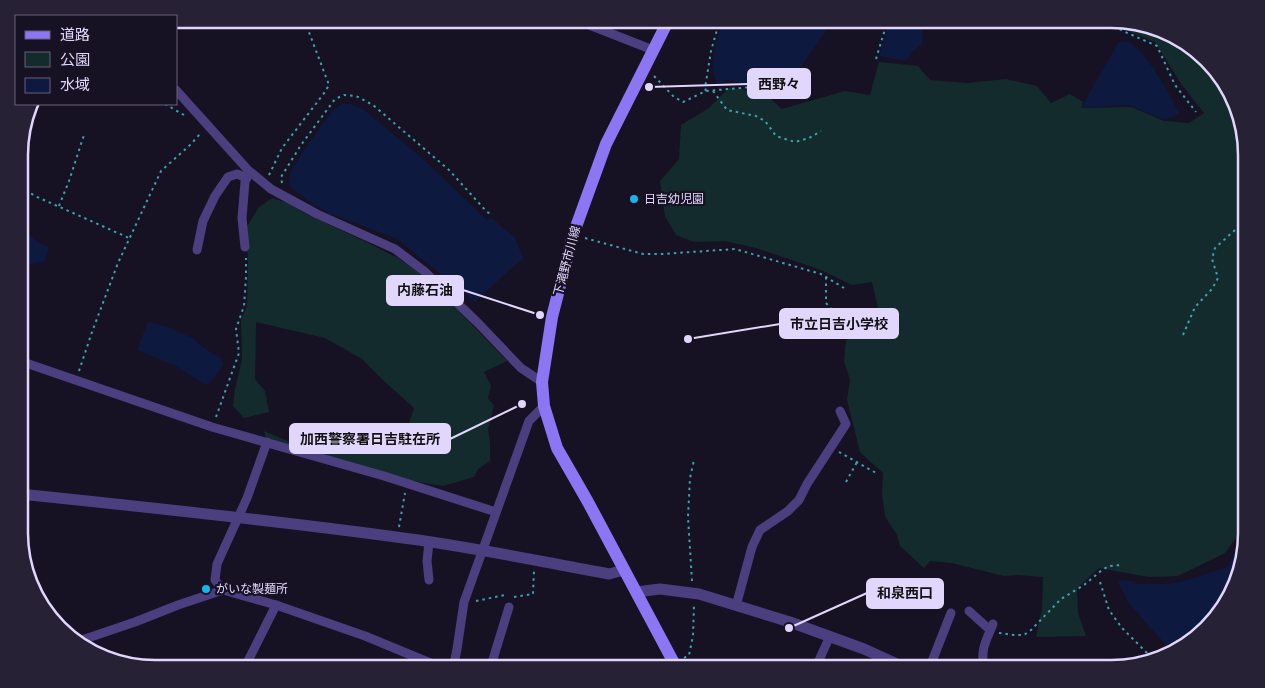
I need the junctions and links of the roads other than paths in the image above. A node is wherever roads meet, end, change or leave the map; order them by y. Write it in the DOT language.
graph roads {
  1 [pos="597,28"];
  2 [pos="664,28"];
  3 [pos="653,50"];
  4 [pos="178,92"];
  5 [pos="247,174"];
  6 [pos="245,247"];
  7 [pos="198,250"];
  8 [pos="28,364"];
  9 [pos="542,382"];
  10 [pos="544,406"];
  11 [pos="840,411"];
  12 [pos="267,442"];
  13 [pos="28,495"];
  14 [pos="496,512"];
  15 [pos="238,516"];
  16 [pos="429,542"];
  17 [pos="483,550"];
  18 [pos="624,570"];
  19 [pos="430,580"];
  20 [pos="223,590"];
  21 [pos="636,592"];
  22 [pos="276,605"];
  23 [pos="736,606"];
  24 [pos="508,607"];
  25 [pos="969,610"];
  26 [pos="951,613"];
  27 [pos="830,636"];
  28 [pos="84,639"];
  29 [pos="248,660"];
  30 [pos="420,660"];
  31 [pos="455,660"];
  32 [pos="493,660"];
  33 [pos="672,660"];
  34 [pos="819,660"];
  35 [pos="888,660"];
  36 [pos="933,660"];
  37 [pos="982,660"];
  1 -- 3 [label="street"];
  2 -- 3 [label="main road, 下滝野市川線"];
  3 -- 9 [label="main road, 下滝野市川線"];
  4 -- 5 [label="street"];
  5 -- 6 [label="street"];
  5 -- 7 [label="street"];
  5 -- 9 [label="street"];
  8 -- 12 [label="street"];
  9 -- 10 [label="main road, 下滝野市川線"];
  10 -- 14 [label="street"];
  10 -- 18 [label="main road, 下滝野市川線"];
  11 -- 23 [label="street"];
  12 -- 14 [label="street"];
  12 -- 15 [label="street"];
  13 -- 15 [label="street"];
  14 -- 17 [label="street"];
  15 -- 16 [label="street"];
  15 -- 20 [label="street"];
  16 -- 17 [label="street"];
  16 -- 19 [label="street"];
  17 -- 18 [label="street"];
  17 -- 31 [label="street"];
  18 -- 21 [label="main road, 下滝野市川線"];
  20 -- 22 [label="street"];
  20 -- 28 [label="street"];
  21 -- 23 [label="street"];
  21 -- 33 [label="main road, 下滝野市川線"];
  22 -- 29 [label="street"];
  22 -- 30 [label="street"];
  23 -- 27 [label="street"];
  24 -- 32 [label="street"];
  25 -- 37 [label="street"];
  26 -- 36 [label="street"];
  27 -- 34 [label="street"];
  27 -- 35 [label="street"];
}
